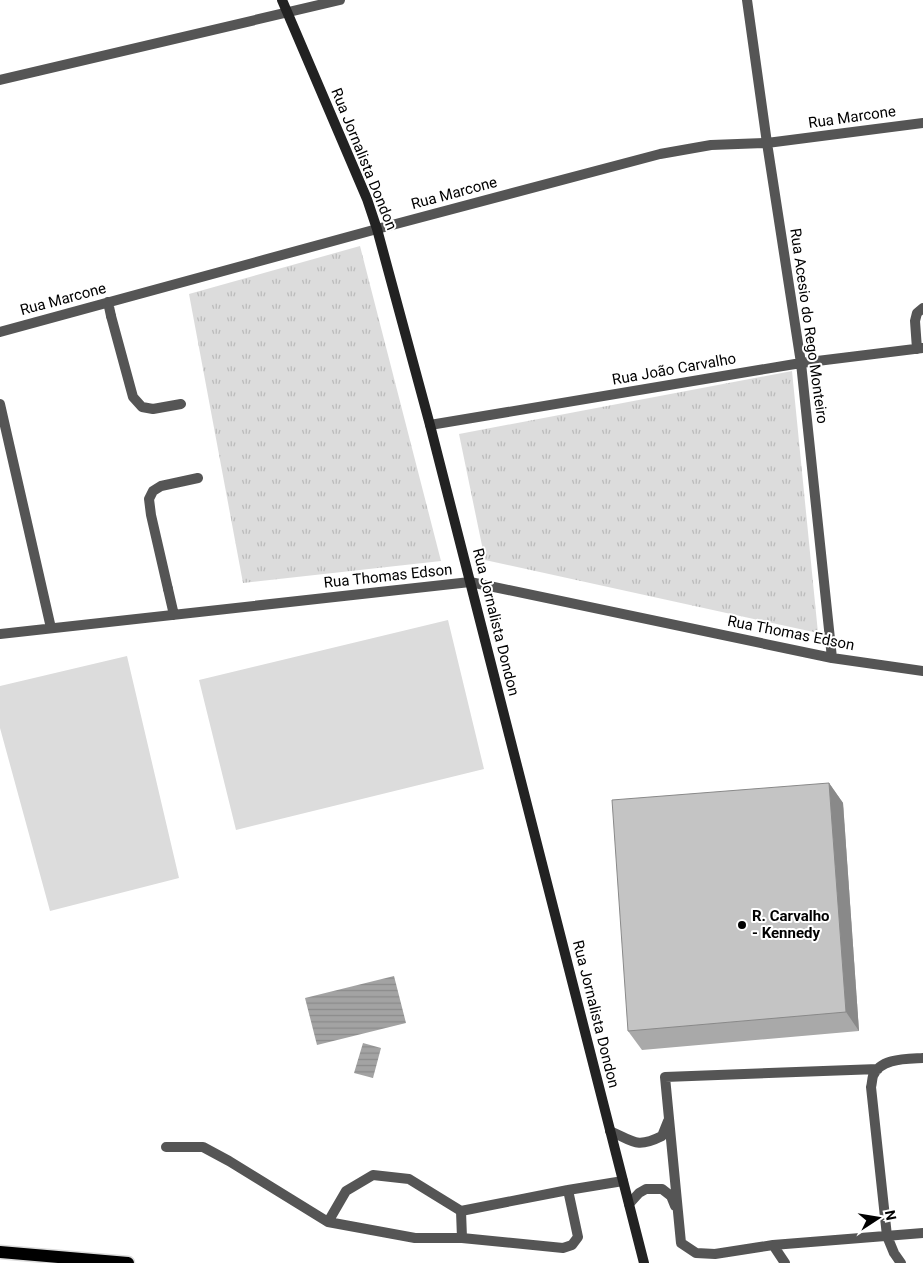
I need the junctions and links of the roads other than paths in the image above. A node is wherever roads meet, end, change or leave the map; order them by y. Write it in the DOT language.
graph roads {
  1 [pos="282,0"];
  2 [pos="340,0"];
  3 [pos="747,0"];
  4 [pos="287,12"];
  5 [pos="0,80"];
  6 [pos="923,123"];
  7 [pos="767,143"];
  8 [pos="378,229"];
  9 [pos="108,302"];
  10 [pos="923,308"];
  11 [pos="0,332"];
  12 [pos="920,349"];
  13 [pos="801,363"];
  14 [pos="0,404"];
  15 [pos="181,404"];
  16 [pos="430,425"];
  17 [pos="198,478"];
  18 [pos="470,582"];
  19 [pos="174,615"];
  20 [pos="51,628"];
  21 [pos="0,634"];
  22 [pos="832,658"];
  23 [pos="923,671"];
  24 [pos="923,1058"];
  25 [pos="878,1069"];
  26 [pos="669,1118"];
  27 [pos="610,1131"];
  28 [pos="166,1147"];
  29 [pos="623,1181"];
  30 [pos="568,1190"];
  31 [pos="629,1204"];
  32 [pos="461,1211"];
  33 [pos="678,1212"];
  34 [pos="328,1222"];
  35 [pos="923,1233"];
  36 [pos="887,1236"];
  37 [pos="462,1238"];
  38 [pos="773,1245"];
  39 [pos="0,1252"];
  40 [pos="128,1263"];
  41 [pos="644,1263"];
  42 [pos="785,1263"];
  43 [pos="900,1263"];
  1 -- 4 [label="main road, Rua Jornalista Dondon"];
  2 -- 4 [label="street"];
  3 -- 7 [label="street, Rua Acesio do Rego Monteiro"];
  4 -- 5 [label="street"];
  4 -- 8 [label="main road, Rua Jornalista Dondon"];
  6 -- 7 [label="street, Rua Marcone"];
  7 -- 8 [label="street, Rua Marcone"];
  7 -- 13 [label="street, Rua Acesio do Rego Monteiro"];
  8 -- 9 [label="street, Rua Marcone"];
  8 -- 16 [label="main road, Rua Jornalista Dondon"];
  9 -- 11 [label="street, Rua Marcone"];
  9 -- 15 [label="street"];
  10 -- 12 [label="street"];
  12 -- 13 [label="street, Rua João Carvalho"];
  13 -- 16 [label="street, Rua João Carvalho"];
  13 -- 22 [label="street, Rua Acesio do Rego Monteiro"];
  14 -- 20 [label="street"];
  16 -- 18 [label="main road, Rua Jornalista Dondon"];
  17 -- 19 [label="street"];
  18 -- 19 [label="street, Rua Thomas Edson"];
  18 -- 22 [label="street, Rua Thomas Edson"];
  18 -- 27 [label="main road, Rua Jornalista Dondon"];
  19 -- 20 [label="street, Rua Thomas Edson"];
  20 -- 21 [label="street, Rua Thomas Edson"];
  22 -- 23 [label="street, Rua Thomas Edson"];
  24 -- 25 [label="street"];
  25 -- 26 [label="street"];
  25 -- 36 [label="street"];
  26 -- 27 [label="street"];
  26 -- 33 [label="street"];
  27 -- 29 [label="main road, Rua Jornalista Dondon"];
  28 -- 34 [label="street"];
  29 -- 30 [label="street"];
  29 -- 31 [label="main road, Rua Jornalista Dondon"];
  30 -- 32 [label="street"];
  30 -- 37 [label="street"];
  31 -- 33 [label="street"];
  31 -- 41 [label="main road, Rua Jornalista Dondon"];
  32 -- 34 [label="street"];
  32 -- 37 [label="street"];
  33 -- 38 [label="street"];
  34 -- 37 [label="street"];
  35 -- 36 [label="street"];
  36 -- 38 [label="street"];
  36 -- 43 [label="street"];
  38 -- 42 [label="street"];
  39 -- 40 [label="main road"];
}
